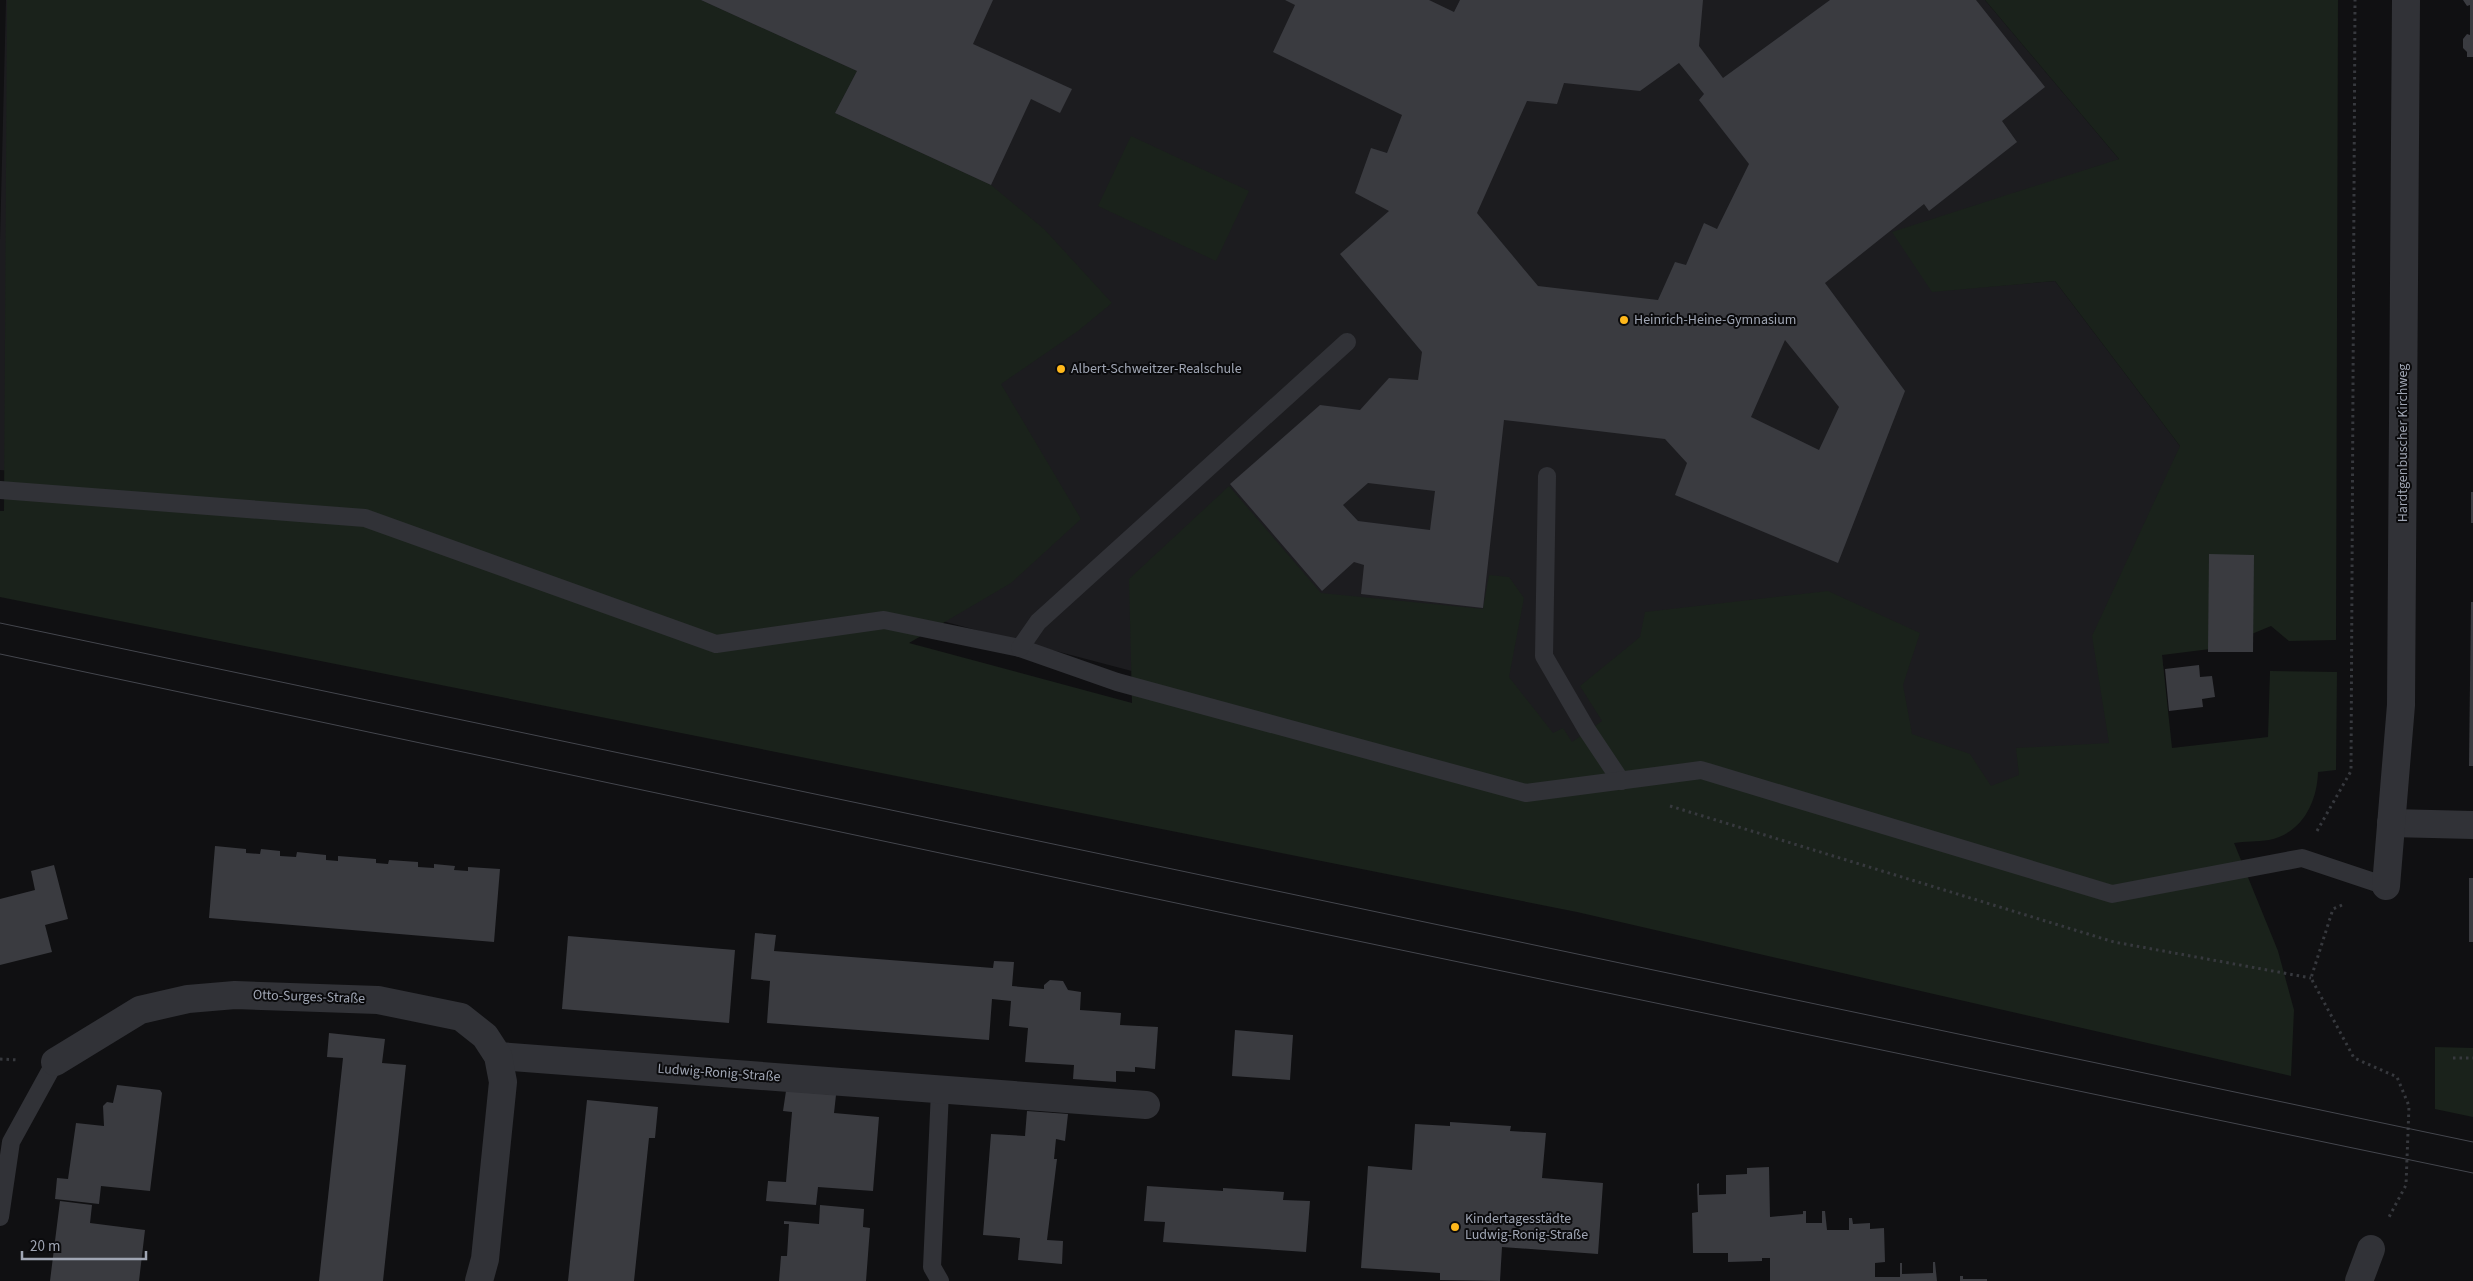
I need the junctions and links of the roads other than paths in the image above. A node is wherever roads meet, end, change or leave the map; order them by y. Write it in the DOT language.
graph roads {
  1 [pos="2406,0"];
  2 [pos="1347,342"];
  3 [pos="1546,476"];
  4 [pos="0,490"];
  5 [pos="1020,648"];
  6 [pos="1621,781"];
  7 [pos="2391,823"];
  8 [pos="2473,825"];
  9 [pos="2386,886"];
  10 [pos="498,1056"];
  11 [pos="55,1062"];
  12 [pos="940,1091"];
  13 [pos="1146,1105"];
  14 [pos="0,1217"];
  15 [pos="2371,1250"];
  16 [pos="479,1281"];
  17 [pos="940,1281"];
  18 [pos="2359,1281"];
  1 -- 7 [label="street, Hardtgenbuscher Kirchweg"];
  2 -- 5 [label="lane"];
  3 -- 6 [label="lane"];
  4 -- 5 [label="lane"];
  5 -- 6 [label="lane"];
  6 -- 9 [label="lane"];
  7 -- 8 [label="street"];
  7 -- 9 [label="street, Hardtgenbuscher Kirchweg"];
  10 -- 11 [label="street, Otto-Surges-Straße"];
  10 -- 12 [label="street, Ludwig-Ronig-Straße"];
  10 -- 16 [label="street, Otto-Surges-Straße"];
  11 -- 14 [label="lane, Otto-Surges-Straße"];
  12 -- 13 [label="street, Ludwig-Ronig-Straße"];
  12 -- 17 [label="lane"];
  15 -- 18 [label="street"];
}
